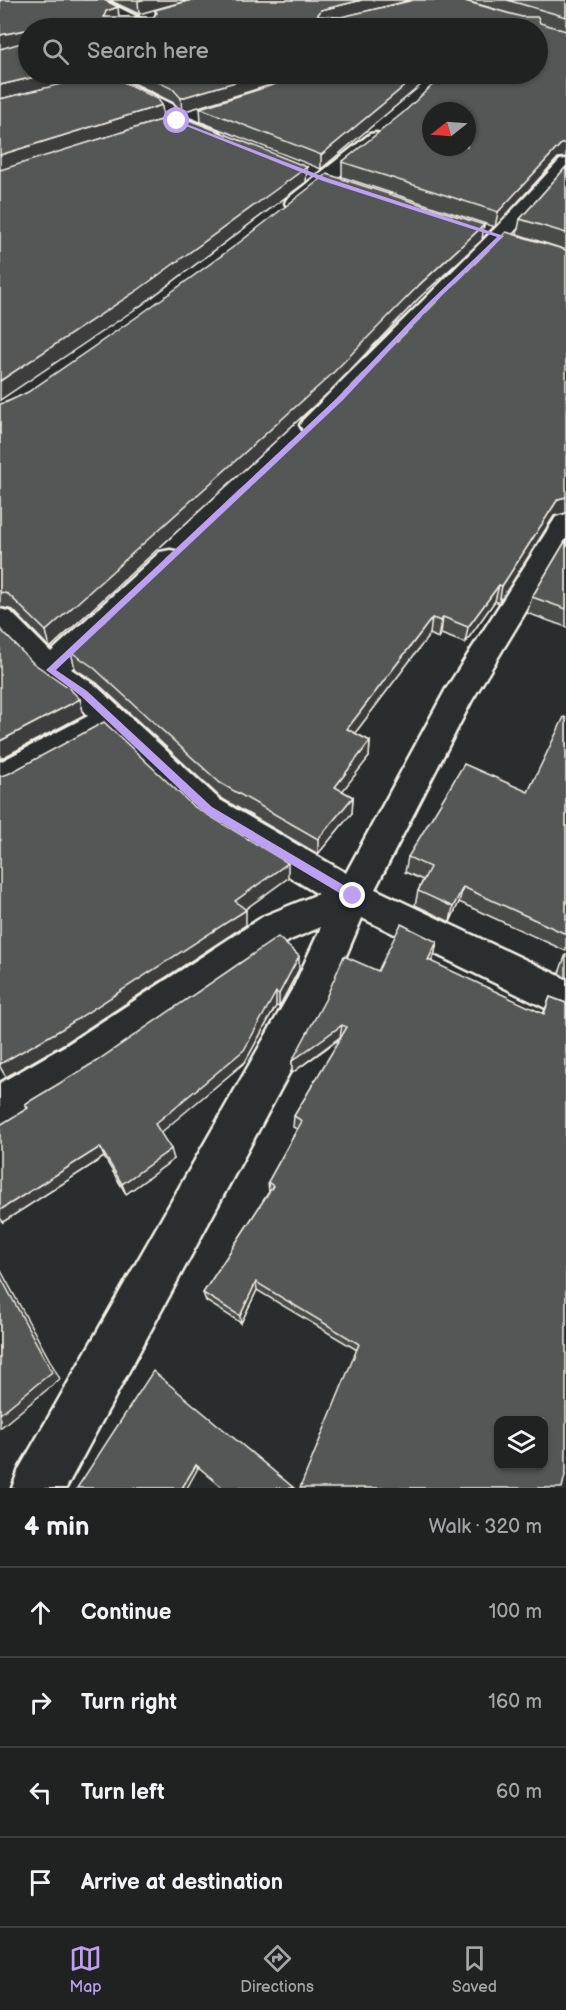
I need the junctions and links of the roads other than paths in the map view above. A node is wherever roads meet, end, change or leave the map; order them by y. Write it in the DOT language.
graph roads {
  1 [pos="92,0"];
  2 [pos="162,16"];
  3 [pos="132,18"];
  4 [pos="159,18"];
  5 [pos="119,84"];
  6 [pos="199,114"];
  7 [pos="177,121"];
  8 [pos="388,127"];
  9 [pos="155,129"];
  10 [pos="230,142"];
  11 [pos="566,164"];
  12 [pos="304,171"];
  13 [pos="325,180"];
  14 [pos="347,187"];
  15 [pos="278,216"];
  16 [pos="291,445"];
  17 [pos="566,523"];
  18 [pos="184,546"];
  19 [pos="0,619"];
  20 [pos="50,670"];
  21 [pos="110,718"];
  22 [pos="0,778"];
  23 [pos="353,896"];
  24 [pos="566,999"];
  25 [pos="0,1107"];
  26 [pos="38,1488"];
  1 -- 3 [label="street"];
  2 -- 4 [label="street"];
  5 -- 7 [label="street"];
  6 -- 7 [label="street"];
  7 -- 9 [label="street"];
  7 -- 10 [label="street"];
  8 -- 13 [label="street"];
  11 -- 16 [label="street"];
  12 -- 13 [label="street"];
  13 -- 14 [label="street"];
  13 -- 15 [label="street"];
  17 -- 23 [label="street"];
  18 -- 20 [label="street"];
  19 -- 20 [label="street"];
  20 -- 21 [label="street"];
  21 -- 22 [label="street"];
  21 -- 23 [label="street"];
  23 -- 24 [label="street"];
  23 -- 25 [label="street"];
  23 -- 26 [label="street"];
}
